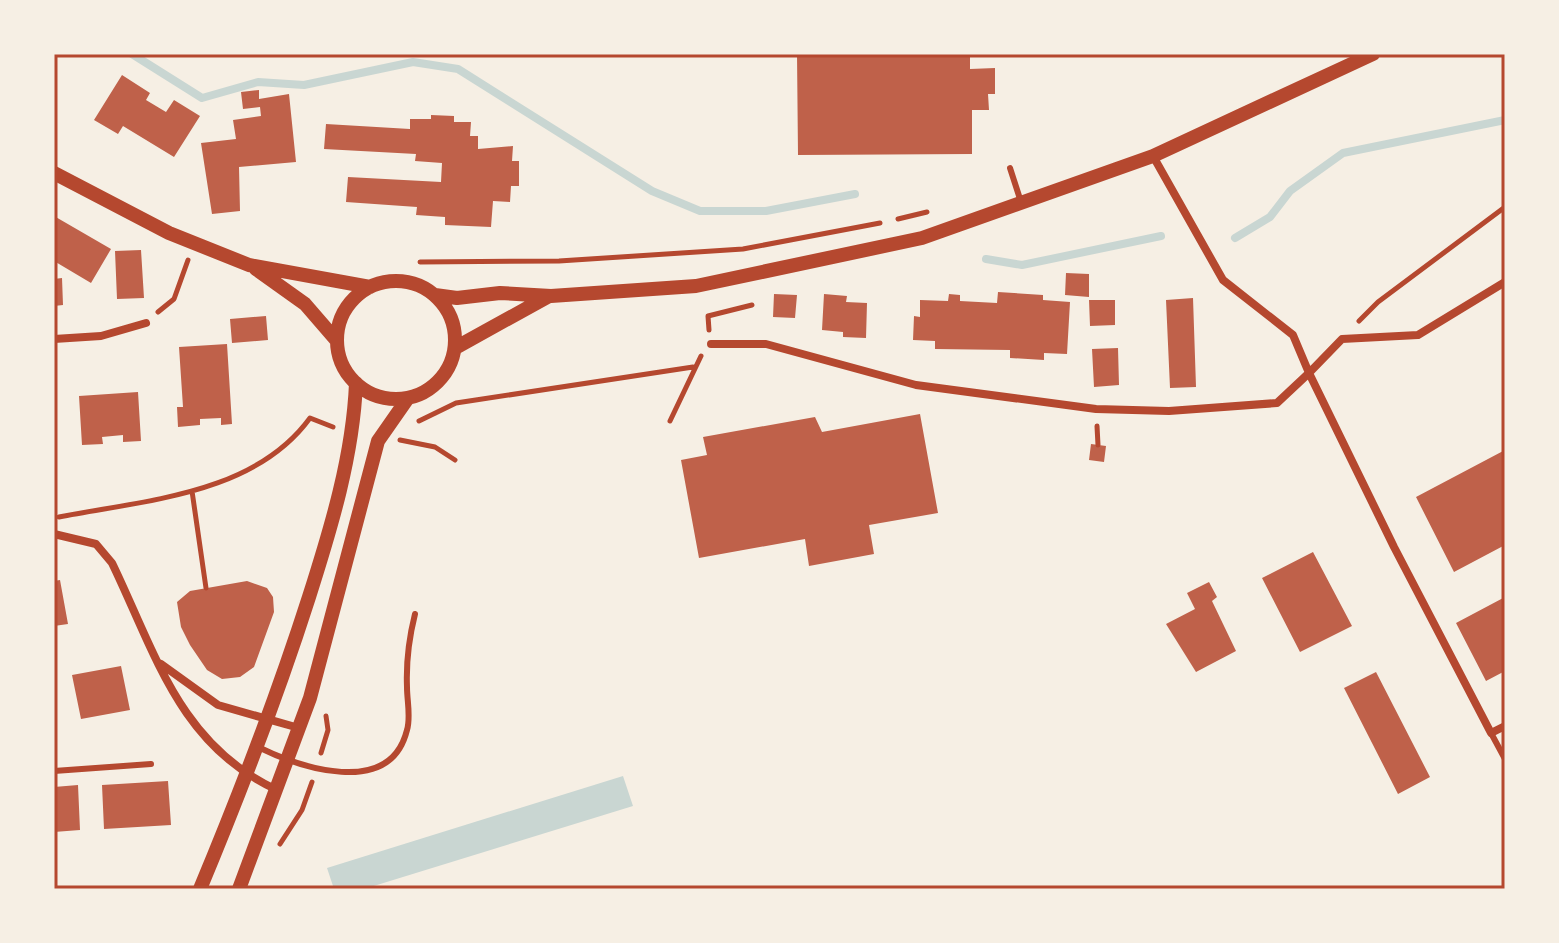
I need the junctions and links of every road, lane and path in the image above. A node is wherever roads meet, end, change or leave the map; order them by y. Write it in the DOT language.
graph roads {
  1 [pos="1373,54"];
  2 [pos="1153,156"];
  3 [pos="1010,168"];
  4 [pos="54,173"];
  5 [pos="1021,205"];
  6 [pos="1505,207"];
  7 [pos="941,208"];
  8 [pos="191,243"];
  9 [pos="420,262"];
  10 [pos="249,265"];
  11 [pos="1505,282"];
  12 [pos="370,287"];
  13 [pos="435,295"];
  14 [pos="551,296"];
  15 [pos="146,323"];
  16 [pos="54,339"];
  17 [pos="1342,339"];
  18 [pos="337,341"];
  19 [pos="711,344"];
  20 [pos="455,348"];
  21 [pos="1309,373"];
  22 [pos="356,383"];
  23 [pos="408,398"];
  24 [pos="670,421"];
  25 [pos="413,425"];
  26 [pos="342,430"];
  27 [pos="396,447"];
  28 [pos="455,460"];
  29 [pos="192,491"];
  30 [pos="54,518"];
  31 [pos="54,534"];
  32 [pos="206,588"];
  33 [pos="415,614"];
  34 [pos="160,664"];
  35 [pos="327,701"];
  36 [pos="268,721"];
  37 [pos="1505,726"];
  38 [pos="299,728"];
  39 [pos="1491,733"];
  40 [pos="258,747"];
  41 [pos="1505,759"];
  42 [pos="286,760"];
  43 [pos="151,764"];
  44 [pos="316,769"];
  45 [pos="54,771"];
  46 [pos="247,775"];
  47 [pos="275,789"];
  48 [pos="277,852"];
  49 [pos="200,889"];
  50 [pos="239,889"];
  1 -- 2 [label="street"];
  2 -- 5 [label="street"];
  2 -- 21 [label="street"];
  3 -- 5 [label="lane"];
  4 -- 8 [label="street"];
  5 -- 14 [label="street"];
  6 -- 17 [label="path"];
  7 -- 9 [label="path"];
  8 -- 10 [label="street"];
  8 -- 15 [label="path"];
  10 -- 12 [label="street"];
  10 -- 18 [label="street"];
  11 -- 17 [label="street"];
  12 -- 13 [label="street"];
  12 -- 18 [label="street"];
  13 -- 14 [label="street"];
  13 -- 20 [label="street"];
  14 -- 20 [label="street"];
  15 -- 16 [label="street"];
  17 -- 21 [label="street"];
  18 -- 22 [label="street"];
  19 -- 21 [label="street"];
  20 -- 23 [label="street"];
  21 -- 39 [label="street"];
  22 -- 23 [label="street"];
  22 -- 36 [label="street"];
  23 -- 38 [label="street"];
  24 -- 25 [label="path"];
  26 -- 29 [label="path"];
  27 -- 28 [label="path"];
  29 -- 30 [label="path"];
  29 -- 32 [label="path"];
  31 -- 34 [label="street"];
  33 -- 44 [label="lane"];
  34 -- 36 [label="street"];
  34 -- 46 [label="street"];
  35 -- 44 [label="path"];
  36 -- 38 [label="street"];
  36 -- 40 [label="street"];
  37 -- 39 [label="street"];
  38 -- 42 [label="street"];
  39 -- 41 [label="lane"];
  40 -- 42 [label="lane"];
  40 -- 46 [label="street"];
  42 -- 44 [label="lane"];
  42 -- 47 [label="street"];
  43 -- 45 [label="lane"];
  44 -- 48 [label="path"];
  46 -- 47 [label="street"];
  46 -- 49 [label="street"];
  47 -- 50 [label="street"];
}
